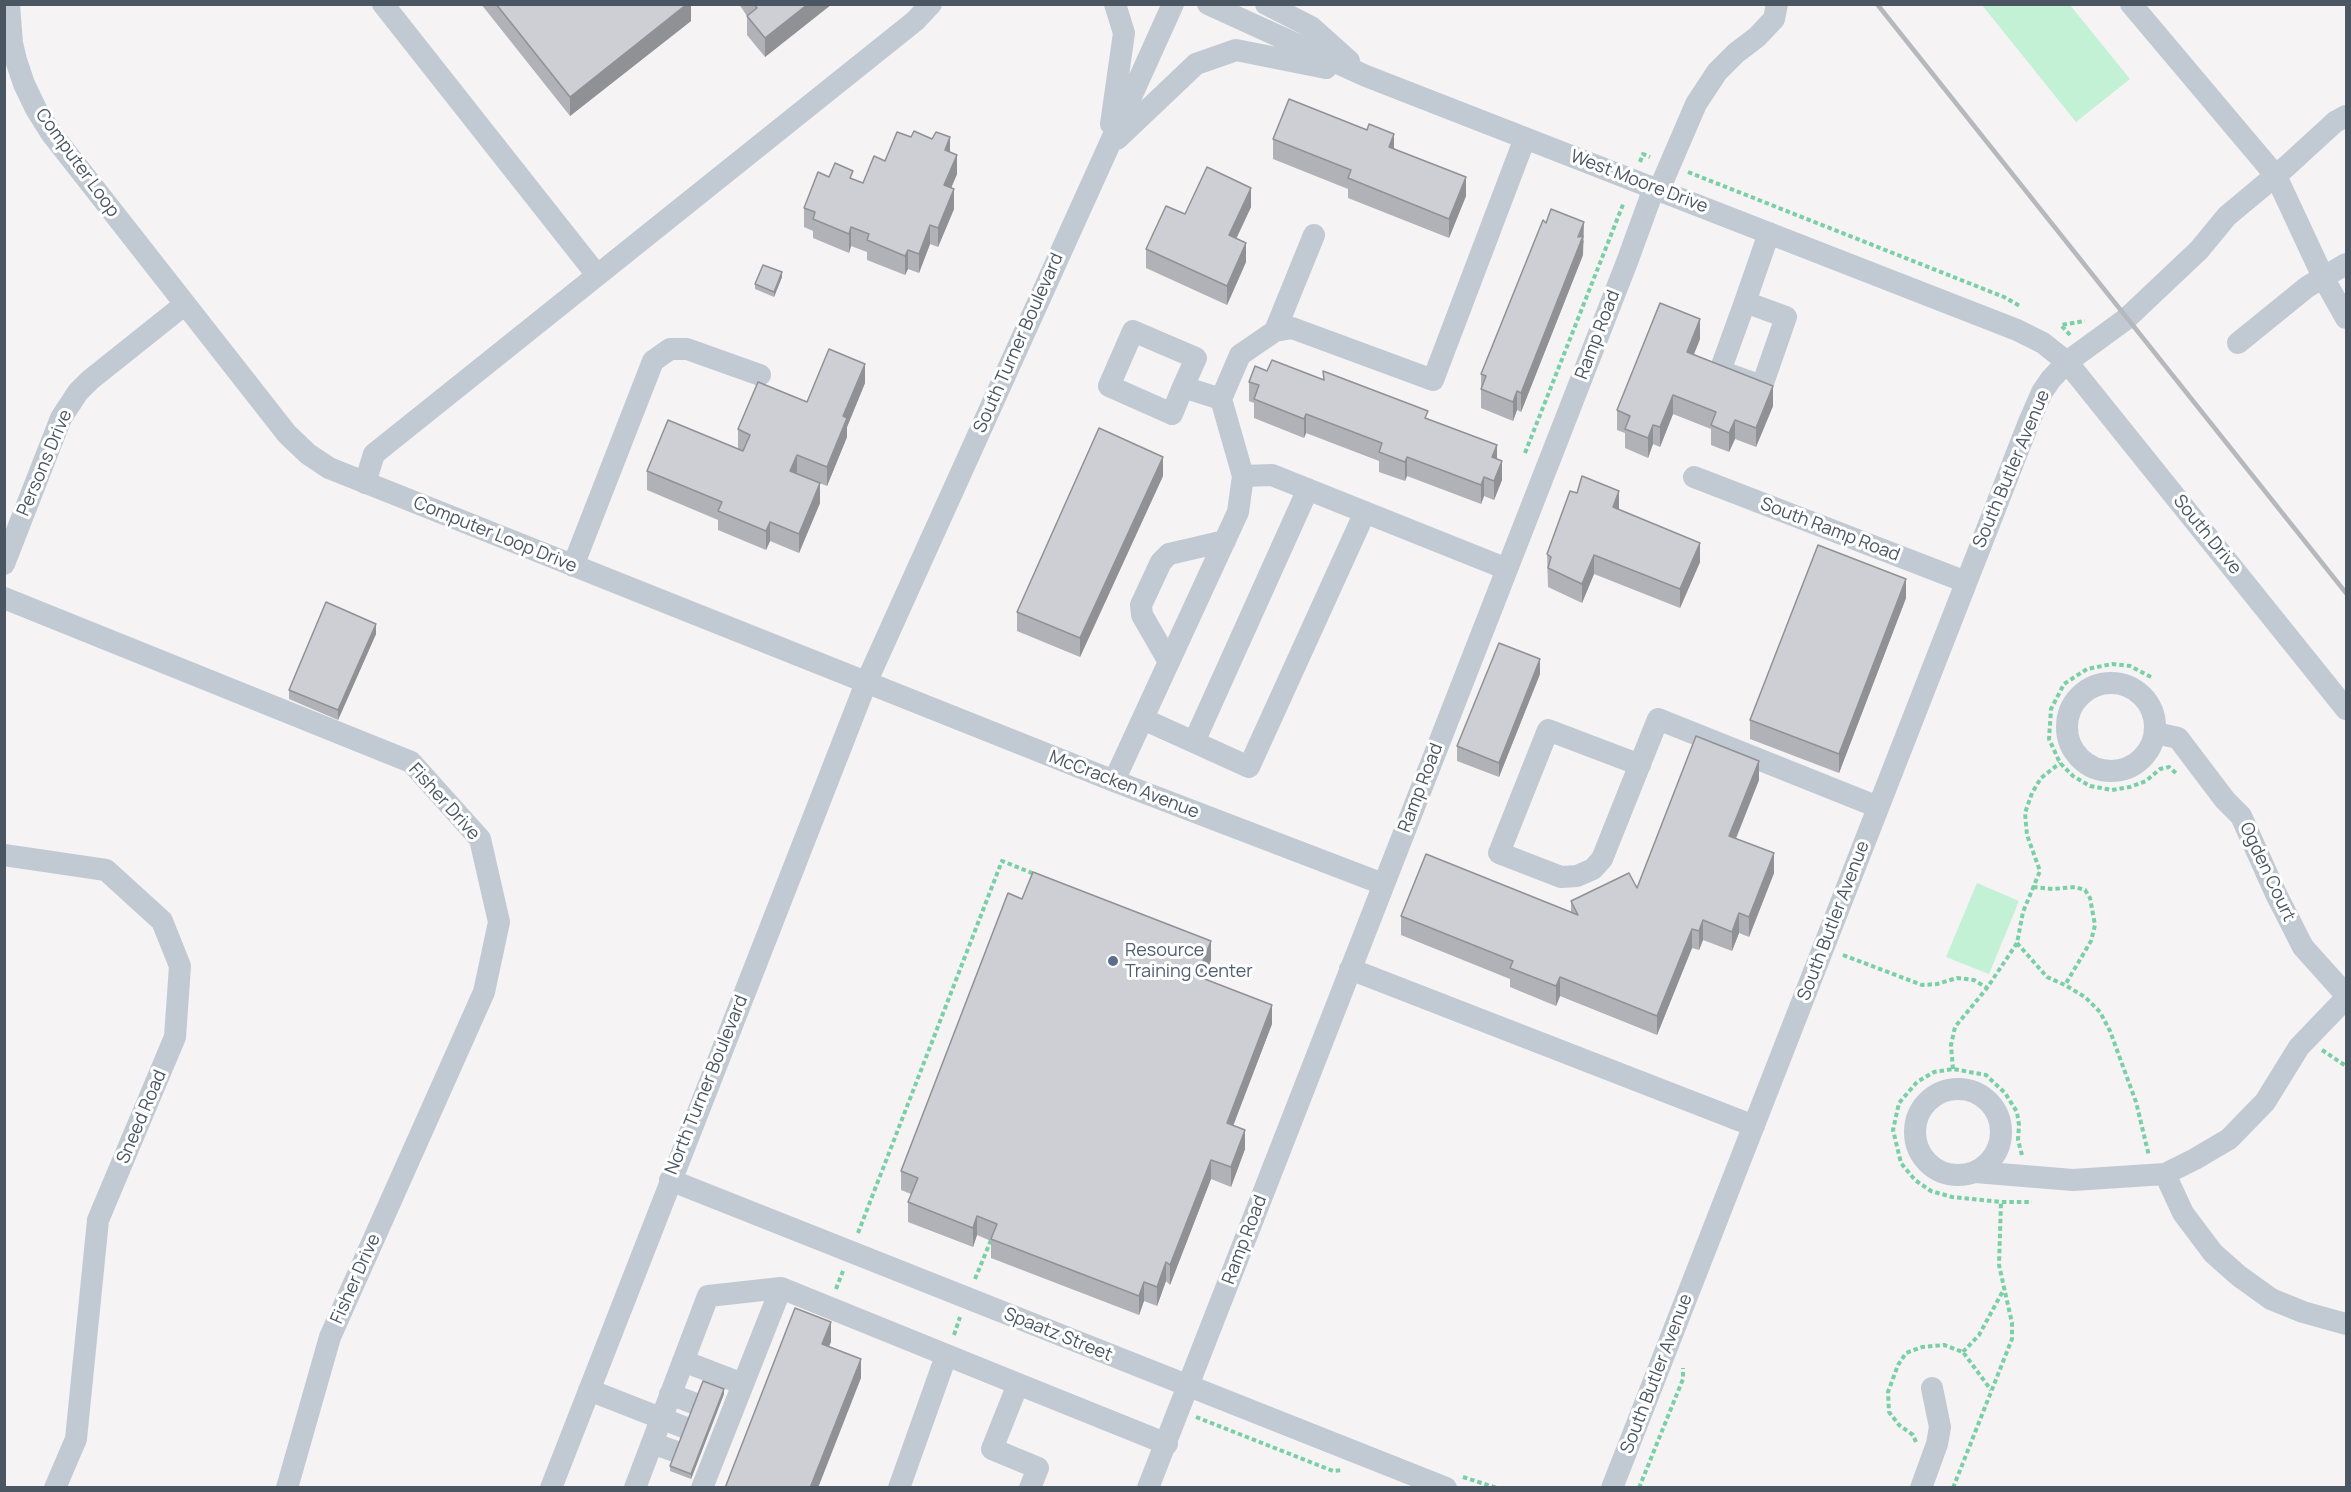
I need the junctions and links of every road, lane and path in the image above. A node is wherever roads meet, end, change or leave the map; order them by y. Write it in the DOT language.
graph roads {
  1 [pos="9,4"];
  2 [pos="383,4"];
  3 [pos="931,4"];
  4 [pos="1115,4"];
  5 [pos="1173,4"];
  6 [pos="1208,4"];
  7 [pos="1266,4"];
  8 [pos="1777,4"];
  9 [pos="2131,4"];
  10 [pos="1366,76"];
  11 [pos="2346,116"];
  12 [pos="1525,138"];
  13 [pos="1107,148"];
  14 [pos="2276,176"];
  15 [pos="1656,189"];
  16 [pos="1769,233"];
  17 [pos="1314,235"];
  18 [pos="2346,264"];
  19 [pos="597,275"];
  20 [pos="2324,279"];
  21 [pos="1745,302"];
  22 [pos="184,304"];
  23 [pos="2346,318"];
  24 [pos="2093,320"];
  25 [pos="1275,331"];
  26 [pos="2238,343"];
  27 [pos="2075,356"];
  28 [pos="760,375"];
  29 [pos="1183,387"];
  30 [pos="1221,399"];
  31 [pos="1243,476"];
  32 [pos="1694,477"];
  33 [pos="365,483"];
  34 [pos="1308,489"];
  35 [pos="1365,512"];
  36 [pos="1226,541"];
  37 [pos="4,564"];
  38 [pos="573,566"];
  39 [pos="1506,569"];
  40 [pos="1966,582"];
  41 [pos="4,598"];
  42 [pos="1169,662"];
  43 [pos="2151,677"];
  44 [pos="866,683"];
  45 [pos="2346,710"];
  46 [pos="1143,718"];
  47 [pos="2156,733"];
  48 [pos="1194,742"];
  49 [pos="2061,763"];
  50 [pos="1640,765"];
  51 [pos="1114,781"];
  52 [pos="2185,782"];
  53 [pos="1878,807"];
  54 [pos="4,855"];
  55 [pos="1045,878"];
  56 [pos="1383,884"];
  57 [pos="2033,886"];
  58 [pos="2017,943"];
  59 [pos="1843,955"];
  60 [pos="1350,969"];
  61 [pos="2065,984"];
  62 [pos="1987,988"];
  63 [pos="2346,996"];
  64 [pos="2308,1037"];
  65 [pos="2346,1066"];
  66 [pos="1953,1069"];
  67 [pos="1754,1126"];
  68 [pos="2027,1160"];
  69 [pos="2152,1163"];
  70 [pos="1975,1172"];
  71 [pos="670,1180"];
  72 [pos="2001,1202"];
  73 [pos="2032,1202"];
  74 [pos="850,1252"];
  75 [pos="781,1288"];
  76 [pos="2005,1289"];
  77 [pos="830,1306"];
  78 [pos="2346,1324"];
  79 [pos="1963,1352"];
  80 [pos="946,1356"];
  81 [pos="683,1361"];
  82 [pos="743,1383"];
  83 [pos="1018,1384"];
  84 [pos="1188,1387"];
  85 [pos="1932,1388"];
  86 [pos="589,1390"];
  87 [pos="670,1394"];
  88 [pos="696,1404"];
  89 [pos="1179,1410"];
  90 [pos="661,1419"];
  91 [pos="686,1428"];
  92 [pos="652,1443"];
  93 [pos="1167,1444"];
  94 [pos="677,1452"];
  95 [pos="1352,1468"];
  96 [pos="55,1488"];
  97 [pos="287,1488"];
  98 [pos="551,1488"];
  99 [pos="635,1488"];
  100 [pos="702,1488"];
  101 [pos="899,1488"];
  102 [pos="1030,1488"];
  103 [pos="1148,1488"];
  104 [pos="1446,1488"];
  105 [pos="1612,1488"];
  106 [pos="1921,1488"];
  107 [pos="1953,1488"];
  1 -- 22 [label="street, Computer Loop"];
  2 -- 19 [label="street"];
  3 -- 19 [label="street"];
  4 -- 13 [label="street"];
  5 -- 13 [label="street, South Turner Boulevard"];
  6 -- 10 [label="street, West Moore Drive"];
  7 -- 10 [label="street"];
  8 -- 15 [label="street, Ramp Road"];
  9 -- 14 [label="street"];
  10 -- 12 [label="street, West Moore Drive"];
  10 -- 13 [label="street"];
  11 -- 14 [label="street, South Butler Avenue"];
  12 -- 15 [label="street, West Moore Drive"];
  12 -- 25 [label="street"];
  13 -- 44 [label="street, South Turner Boulevard"];
  14 -- 20 [label="street"];
  14 -- 27 [label="street, South Butler Avenue"];
  15 -- 16 [label="street, West Moore Drive"];
  15 -- 39 [label="street, Ramp Road"];
  16 -- 21 [label="street"];
  16 -- 27 [label="street, West Moore Drive"];
  17 -- 25 [label="street"];
  18 -- 20 [label="street"];
  19 -- 33 [label="street"];
  20 -- 23 [label="street"];
  20 -- 26 [label="street"];
  22 -- 33 [label="street, Computer Loop Drive"];
  22 -- 37 [label="street, Persons Drive"];
  24 -- 27 [label="path"];
  25 -- 30 [label="street"];
  27 -- 40 [label="street, South Butler Avenue"];
  27 -- 45 [label="street, South Drive"];
  28 -- 38 [label="street"];
  29 -- 30 [label="street"];
  30 -- 31 [label="street"];
  31 -- 34 [label="street"];
  31 -- 36 [label="street"];
  32 -- 40 [label="street, South Ramp Road"];
  33 -- 38 [label="street, Computer Loop Drive"];
  34 -- 35 [label="street"];
  34 -- 48 [label="street"];
  35 -- 39 [label="street"];
  35 -- 48 [label="street"];
  36 -- 42 [label="street"];
  36 -- 42 [label="street"];
  38 -- 44 [label="street, Computer Loop Drive"];
  39 -- 56 [label="street, Ramp Road"];
  40 -- 53 [label="street, South Butler Avenue"];
  41 -- 97 [label="street, Fisher Drive"];
  42 -- 46 [label="street"];
  43 -- 49 [label="path"];
  44 -- 51 [label="street, McCracken Avenue"];
  44 -- 71 [label="street, North Turner Boulevard"];
  46 -- 48 [label="street"];
  46 -- 51 [label="street"];
  47 -- 63 [label="street, Ogden Court"];
  49 -- 52 [label="path"];
  49 -- 57 [label="path"];
  50 -- 50 [label="street"];
  50 -- 53 [label="street"];
  51 -- 56 [label="street, McCracken Avenue"];
  53 -- 67 [label="street, South Butler Avenue"];
  54 -- 96 [label="street, Sneed Road"];
  55 -- 74 [label="path"];
  56 -- 60 [label="street, Ramp Road"];
  57 -- 58 [label="path"];
  57 -- 61 [label="path"];
  58 -- 61 [label="path"];
  58 -- 62 [label="path"];
  59 -- 62 [label="path"];
  60 -- 67 [label="street"];
  60 -- 84 [label="street, Ramp Road"];
  61 -- 69 [label="path"];
  62 -- 66 [label="path"];
  63 -- 64 [label="street"];
  64 -- 65 [label="path"];
  64 -- 69 [label="street"];
  66 -- 68 [label="path"];
  66 -- 72 [label="path"];
  67 -- 105 [label="street, South Butler Avenue"];
  69 -- 70 [label="street"];
  69 -- 78 [label="street"];
  71 -- 74 [label="street, Spaatz Street"];
  71 -- 86 [label="street, North Turner Boulevard"];
  72 -- 73 [label="path"];
  72 -- 76 [label="path"];
  74 -- 77 [label="path"];
  74 -- 84 [label="street, Spaatz Street"];
  75 -- 77 [label="street"];
  75 -- 81 [label="street"];
  75 -- 82 [label="street"];
  76 -- 79 [label="path"];
  76 -- 107 [label="path"];
  77 -- 80 [label="street"];
  80 -- 83 [label="street"];
  80 -- 101 [label="street"];
  81 -- 82 [label="street"];
  81 -- 87 [label="street"];
  82 -- 100 [label="street"];
  83 -- 93 [label="street"];
  83 -- 102 [label="street"];
  84 -- 89 [label="street, Ramp Road"];
  84 -- 104 [label="street, Spaatz Street"];
  85 -- 106 [label="street"];
  86 -- 90 [label="street"];
  86 -- 98 [label="street, North Turner Boulevard"];
  87 -- 88 [label="street"];
  87 -- 90 [label="street"];
  89 -- 93 [label="street, Ramp Road"];
  89 -- 95 [label="path"];
  90 -- 91 [label="street"];
  90 -- 92 [label="street"];
  92 -- 94 [label="street"];
  92 -- 99 [label="street"];
  93 -- 103 [label="street, Ramp Road"];
}
